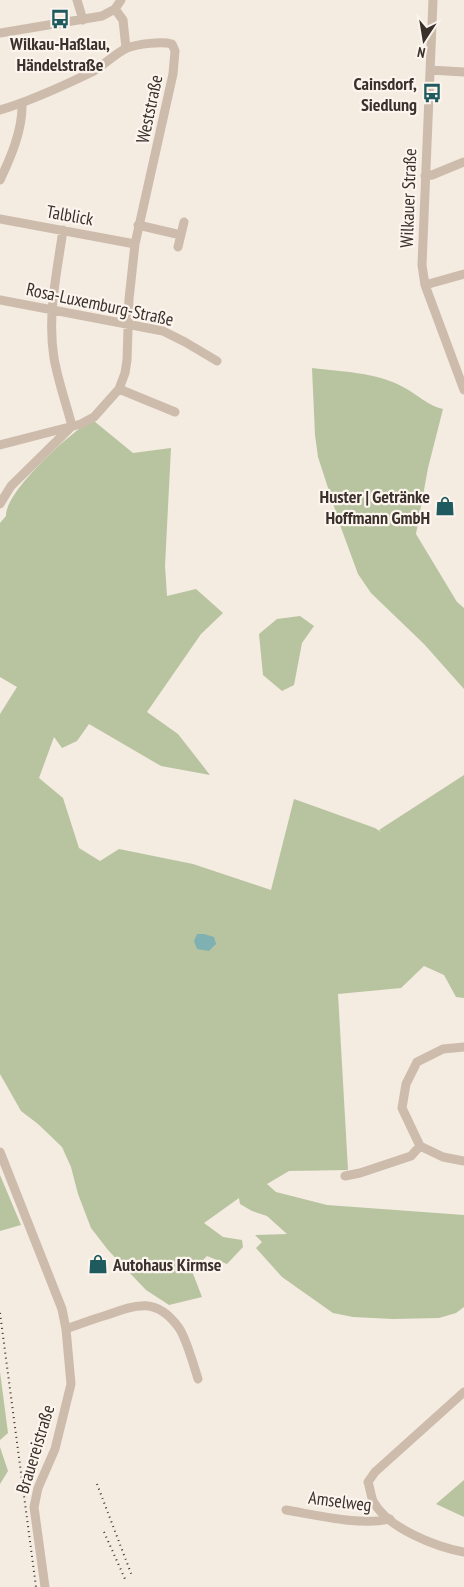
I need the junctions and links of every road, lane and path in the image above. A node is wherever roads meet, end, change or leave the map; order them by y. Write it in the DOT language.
graph roads {
  1 [pos="77,0"];
  2 [pos="121,0"];
  3 [pos="433,0"];
  4 [pos="115,9"];
  5 [pos="83,20"];
  6 [pos="0,33"];
  7 [pos="126,48"];
  8 [pos="430,70"];
  9 [pos="464,72"];
  10 [pos="22,103"];
  11 [pos="0,110"];
  12 [pos="464,162"];
  13 [pos="425,176"];
  14 [pos="0,180"];
  15 [pos="0,220"];
  16 [pos="184,222"];
  17 [pos="138,225"];
  18 [pos="63,230"];
  19 [pos="181,235"];
  20 [pos="135,244"];
  21 [pos="178,247"];
  22 [pos="464,274"];
  23 [pos="425,285"];
  24 [pos="0,300"];
  25 [pos="52,309"];
  26 [pos="129,324"];
  27 [pos="217,361"];
  28 [pos="462,376"];
  29 [pos="119,389"];
  30 [pos="464,390"];
  31 [pos="176,412"];
  32 [pos="72,426"];
  33 [pos="0,444"];
  34 [pos="0,504"];
  35 [pos="464,1047"];
  36 [pos="420,1146"];
  37 [pos="0,1152"];
  38 [pos="464,1161"];
  39 [pos="345,1176"];
  40 [pos="66,1329"];
  41 [pos="198,1379"];
  42 [pos="464,1392"];
  43 [pos="286,1510"];
  44 [pos="390,1519"];
  45 [pos="464,1552"];
  46 [pos="45,1587"];
  1 -- 5 [label="street"];
  2 -- 4 [label="street"];
  3 -- 8 [label="street, Wilkauer Straße"];
  4 -- 5 [label="street"];
  4 -- 7 [label="street"];
  5 -- 6 [label="street"];
  7 -- 10 [label="street"];
  7 -- 17 [label="street, Weststraße"];
  8 -- 9 [label="street"];
  8 -- 13 [label="street, Wilkauer Straße"];
  10 -- 11 [label="street"];
  10 -- 14 [label="street"];
  12 -- 13 [label="street"];
  13 -- 23 [label="street, Wilkauer Straße"];
  15 -- 18 [label="street, Talblick"];
  16 -- 19 [label="street"];
  17 -- 19 [label="street"];
  17 -- 20 [label="street, Weststraße"];
  18 -- 20 [label="street, Talblick"];
  18 -- 25 [label="street"];
  19 -- 21 [label="street"];
  20 -- 26 [label="street, Weststraße"];
  22 -- 23 [label="street"];
  23 -- 28 [label="street, Wilkauer Straße"];
  24 -- 25 [label="street, Rosa-Luxemburg-Straße"];
  25 -- 26 [label="street, Rosa-Luxemburg-Straße"];
  25 -- 32 [label="street"];
  26 -- 27 [label="street, Rosa-Luxemburg-Straße"];
  26 -- 29 [label="street, Weststraße"];
  28 -- 30 [label="street, Wilkauer Straße"];
  29 -- 31 [label="street"];
  29 -- 32 [label="street, Weststraße"];
  32 -- 33 [label="street"];
  32 -- 34 [label="street"];
  35 -- 36 [label="street"];
  36 -- 38 [label="street"];
  36 -- 39 [label="street"];
  37 -- 40 [label="street, Brauereistraße"];
  40 -- 41 [label="street"];
  40 -- 46 [label="street, Brauereistraße"];
  42 -- 44 [label="street"];
  43 -- 44 [label="street, Amselweg"];
  44 -- 45 [label="street"];
}
